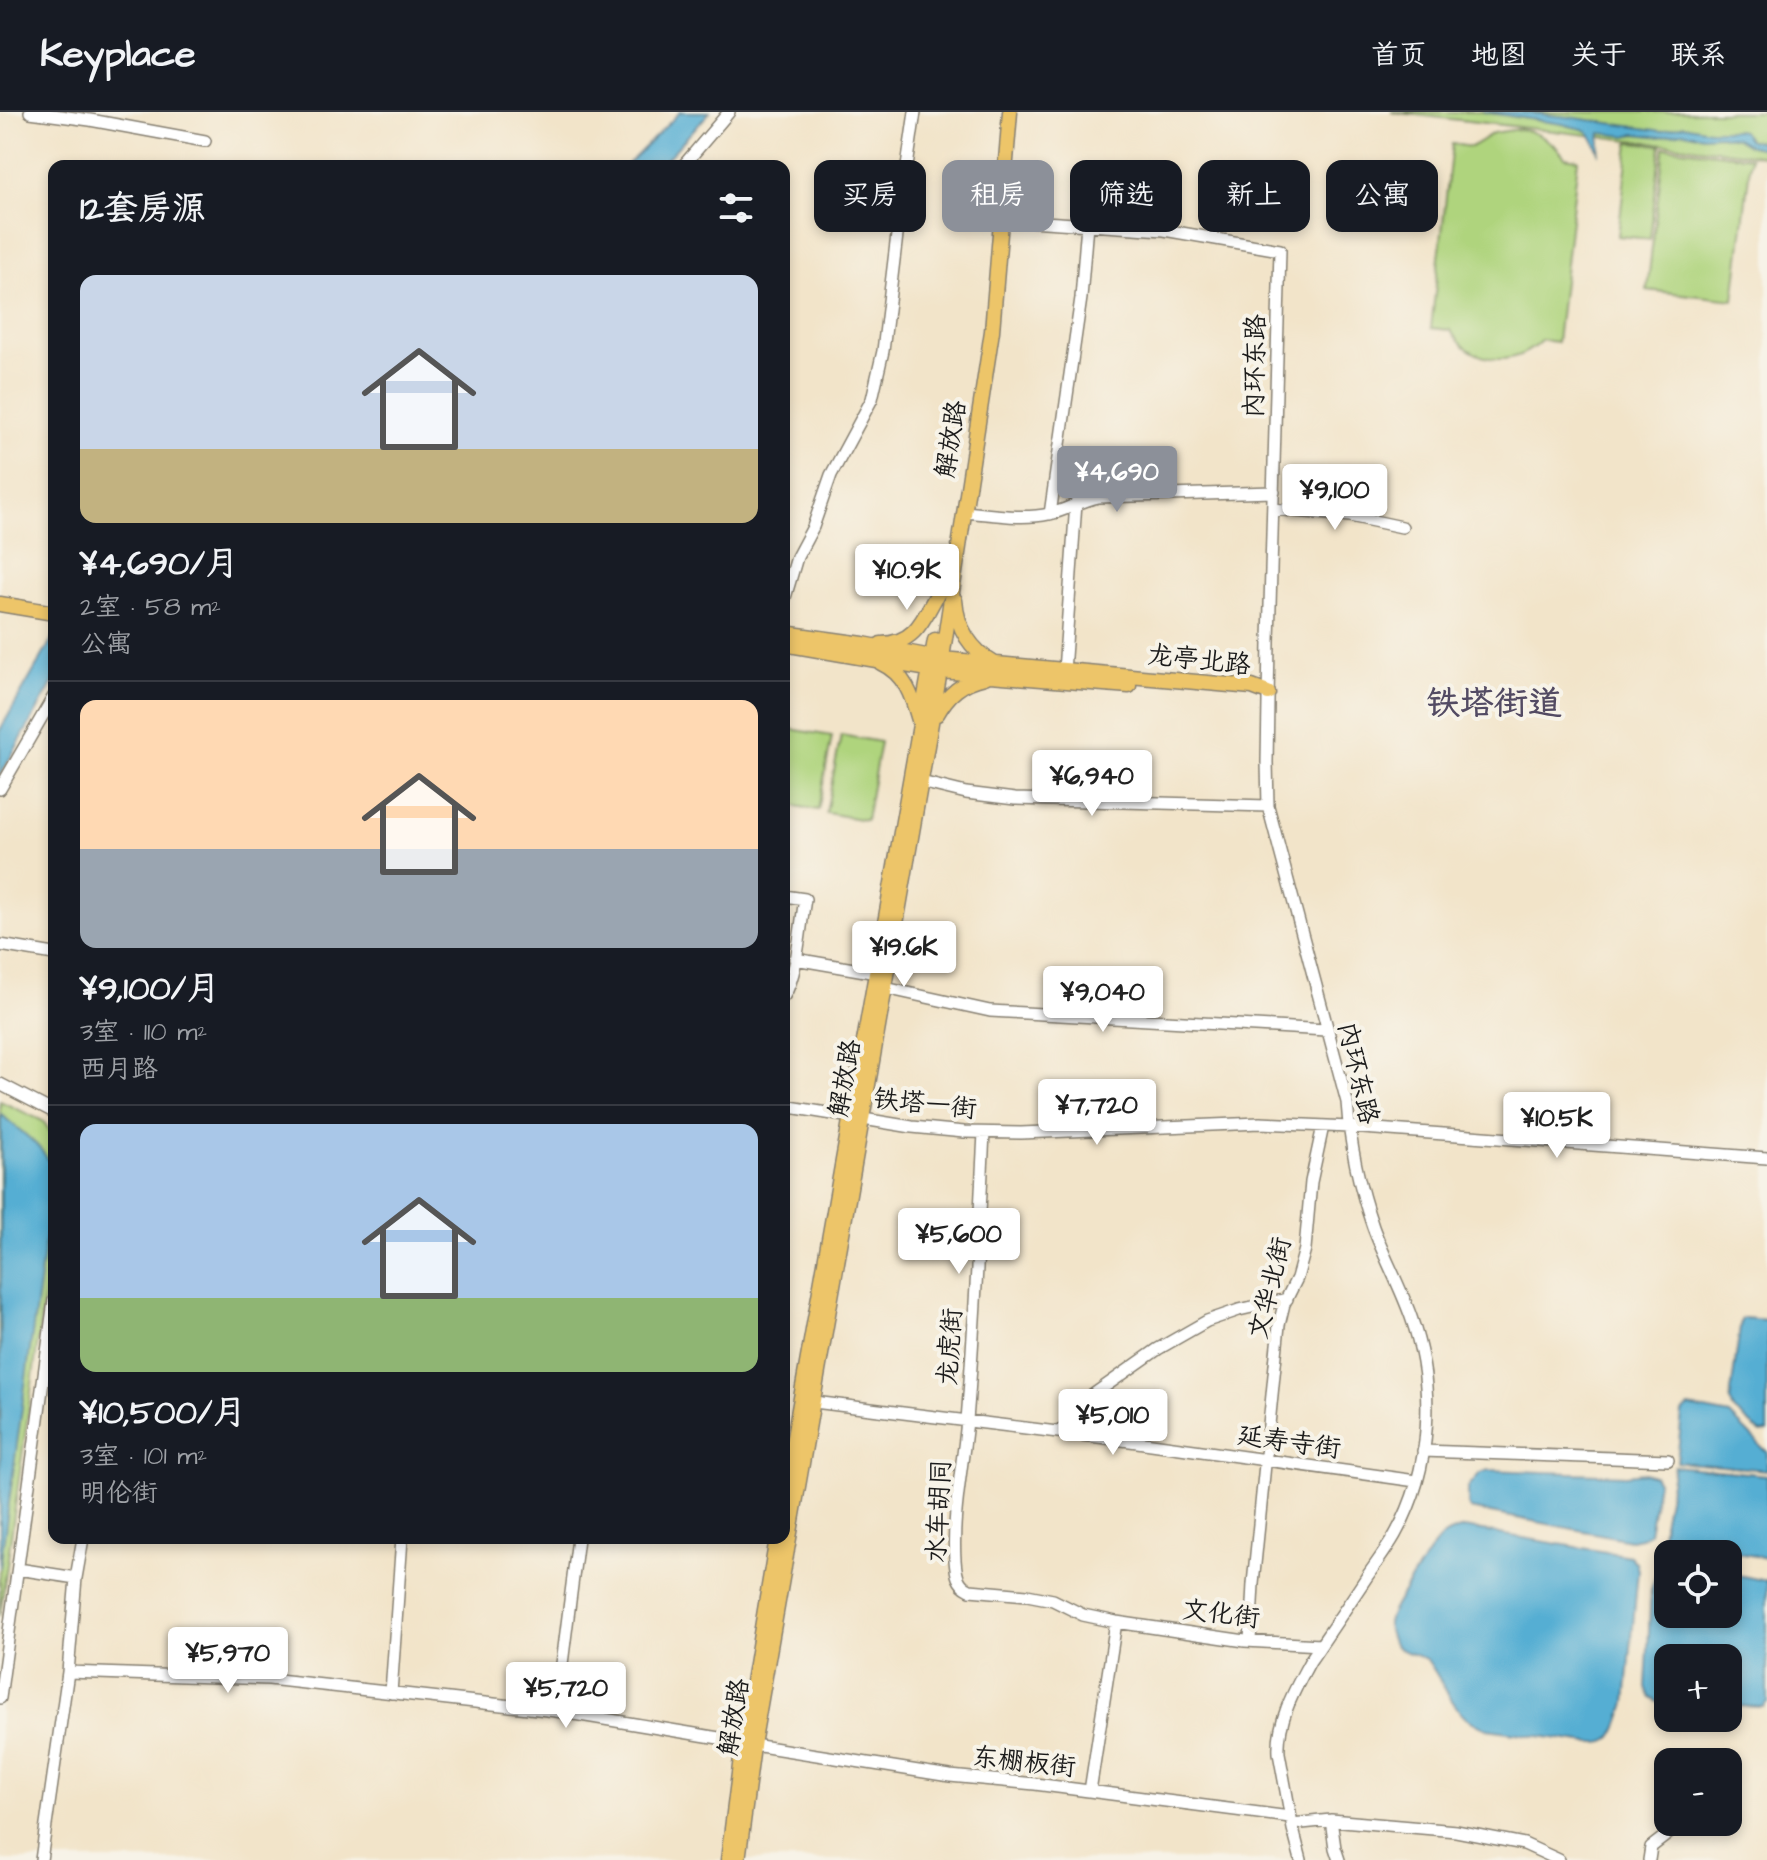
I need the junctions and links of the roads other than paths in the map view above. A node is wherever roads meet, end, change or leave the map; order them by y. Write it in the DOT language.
graph roads {
  1 [pos="30,112"];
  2 [pos="729,112"];
  3 [pos="915,112"];
  4 [pos="1002,112"];
  5 [pos="1010,112"];
  6 [pos="205,141"];
  7 [pos="688,160"];
  8 [pos="1006,160"];
  9 [pos="1000,232"];
  10 [pos="1086,232"];
  11 [pos="1176,232"];
  12 [pos="1274,492"];
  13 [pos="1076,503"];
  14 [pos="1273,509"];
  15 [pos="964,512"];
  16 [pos="1050,514"];
  17 [pos="1402,527"];
  18 [pos="790,581"];
  19 [pos="950,583"];
  20 [pos="0,594"];
  21 [pos="48,602"];
  22 [pos="0,604"];
  23 [pos="48,612"];
  24 [pos="790,634"];
  25 [pos="790,645"];
  26 [pos="864,651"];
  27 [pos="936,664"];
  28 [pos="996,670"];
  29 [pos="1064,671"];
  30 [pos="1268,693"];
  31 [pos="48,706"];
  32 [pos="926,727"];
  33 [pos="921,782"];
  34 [pos="0,789"];
  35 [pos="1268,806"];
  36 [pos="790,897"];
  37 [pos="0,945"];
  38 [pos="48,953"];
  39 [pos="795,959"];
  40 [pos="877,973"];
  41 [pos="790,982"];
  42 [pos="885,988"];
  43 [pos="1326,1030"];
  44 [pos="0,1084"];
  45 [pos="790,1107"];
  46 [pos="48,1109"];
  47 [pos="859,1117"];
  48 [pos="1349,1124"];
  49 [pos="1323,1126"];
  50 [pos="984,1133"];
  51 [pos="1767,1151"];
  52 [pos="1767,1158"];
  53 [pos="1287,1299"];
  54 [pos="48,1378"];
  55 [pos="814,1402"];
  56 [pos="967,1420"];
  57 [pos="790,1429"];
  58 [pos="1060,1432"];
  59 [pos="1423,1451"];
  60 [pos="1668,1460"];
  61 [pos="1266,1461"];
  62 [pos="1416,1481"];
  63 [pos="790,1526"];
  64 [pos="82,1544"];
  65 [pos="402,1544"];
  66 [pos="577,1544"];
  67 [pos="776,1544"];
  68 [pos="787,1544"];
  69 [pos="18,1569"];
  70 [pos="76,1578"];
  71 [pos="1116,1622"];
  72 [pos="1250,1641"];
  73 [pos="1321,1645"];
  74 [pos="68,1672"];
  75 [pos="391,1693"];
  76 [pos="0,1698"];
  77 [pos="556,1711"];
  78 [pos="748,1744"];
  79 [pos="1090,1791"];
  80 [pos="1291,1820"];
  81 [pos="1331,1820"];
  82 [pos="1665,1836"];
  83 [pos="41,1860"];
  84 [pos="728,1860"];
  85 [pos="738,1860"];
  86 [pos="1301,1860"];
  87 [pos="1339,1860"];
  88 [pos="1559,1860"];
  89 [pos="1649,1860"];
  1 -- 6 [label="street"];
  2 -- 7 [label="street"];
  3 -- 18 [label="street"];
  4 -- 19 [label="main road, 解放路"];
  5 -- 8 [label="main road, 解放路"];
  9 -- 15 [label="main road, 解放路"];
  10 -- 16 [label="street"];
  11 -- 12 [label="street, 内环东路"];
  12 -- 13 [label="street"];
  12 -- 14 [label="street, 内环东路"];
  13 -- 16 [label="street"];
  13 -- 29 [label="street"];
  14 -- 17 [label="street"];
  14 -- 30 [label="street, 内环东路"];
  15 -- 16 [label="street"];
  15 -- 19 [label="main road, 解放路"];
  19 -- 26 [label="main road"];
  19 -- 27 [label="main road, 解放路"];
  19 -- 28 [label="main road"];
  20 -- 21 [label="main road"];
  22 -- 23 [label="main road"];
  24 -- 26 [label="main road, 龙亭北路"];
  25 -- 26 [label="main road, 龙亭北路"];
  26 -- 27 [label="main road, 龙亭北路"];
  26 -- 32 [label="main road"];
  27 -- 28 [label="main road, 龙亭北路"];
  27 -- 32 [label="main road, 解放路"];
  28 -- 29 [label="main road, 龙亭北路"];
  28 -- 30 [label="main road, 龙亭北路"];
  28 -- 32 [label="main road"];
  29 -- 30 [label="main road, 龙亭北路"];
  30 -- 35 [label="street, 内环东路"];
  31 -- 34 [label="street"];
  32 -- 33 [label="main road, 解放路"];
  32 -- 40 [label="main road, 解放路"];
  33 -- 35 [label="street"];
  33 -- 42 [label="main road, 解放路"];
  35 -- 43 [label="street, 内环东路"];
  36 -- 39 [label="street"];
  37 -- 38 [label="street"];
  39 -- 40 [label="street"];
  39 -- 41 [label="street"];
  40 -- 47 [label="main road, 解放路"];
  42 -- 43 [label="street"];
  42 -- 47 [label="main road, 解放路"];
  43 -- 48 [label="street, 内环东路"];
  44 -- 46 [label="street"];
  45 -- 47 [label="street"];
  47 -- 48 [label="street, 铁塔一街"];
  47 -- 50 [label="street, 铁塔一街"];
  47 -- 55 [label="main road, 解放路"];
  47 -- 57 [label="main road, 解放路"];
  48 -- 49 [label="street, 铁塔一街"];
  48 -- 51 [label="street"];
  48 -- 52 [label="street"];
  48 -- 59 [label="street, 内环东路"];
  49 -- 50 [label="street, 铁塔一街"];
  49 -- 53 [label="street, 文华北街"];
  50 -- 56 [label="street, 龙虎街"];
  53 -- 58 [label="street"];
  53 -- 61 [label="street, 文华北街"];
  54 -- 69 [label="street"];
  55 -- 56 [label="street, 延寿寺街"];
  55 -- 63 [label="main road, 解放路"];
  56 -- 58 [label="street, 延寿寺街"];
  56 -- 71 [label="street, 水车胡同"];
  58 -- 61 [label="street, 延寿寺街"];
  59 -- 60 [label="street"];
  59 -- 62 [label="street, 内环东路"];
  61 -- 62 [label="street, 延寿寺街"];
  61 -- 72 [label="street, 文华北街"];
  62 -- 73 [label="street, 内环东路"];
  64 -- 70 [label="street"];
  65 -- 75 [label="street"];
  66 -- 77 [label="street"];
  67 -- 78 [label="main road, 解放路"];
  68 -- 78 [label="main road, 解放路"];
  69 -- 70 [label="street"];
  69 -- 76 [label="street"];
  70 -- 74 [label="street"];
  71 -- 72 [label="street, 文化街"];
  71 -- 79 [label="street"];
  72 -- 73 [label="street, 文化街"];
  73 -- 80 [label="street, 内环东路"];
  74 -- 75 [label="street, 东棚板街"];
  74 -- 83 [label="street"];
  75 -- 77 [label="street, 东棚板街"];
  77 -- 78 [label="street, 东棚板街"];
  78 -- 79 [label="street, 东棚板街"];
  78 -- 84 [label="main road, 解放路"];
  78 -- 85 [label="main road, 解放路"];
  79 -- 80 [label="street, 东棚板街"];
  80 -- 81 [label="street, 东棚板街"];
  80 -- 86 [label="street, 内环东路"];
  81 -- 87 [label="street"];
  81 -- 88 [label="street, 东棚板街"];
  82 -- 89 [label="street"];
}
